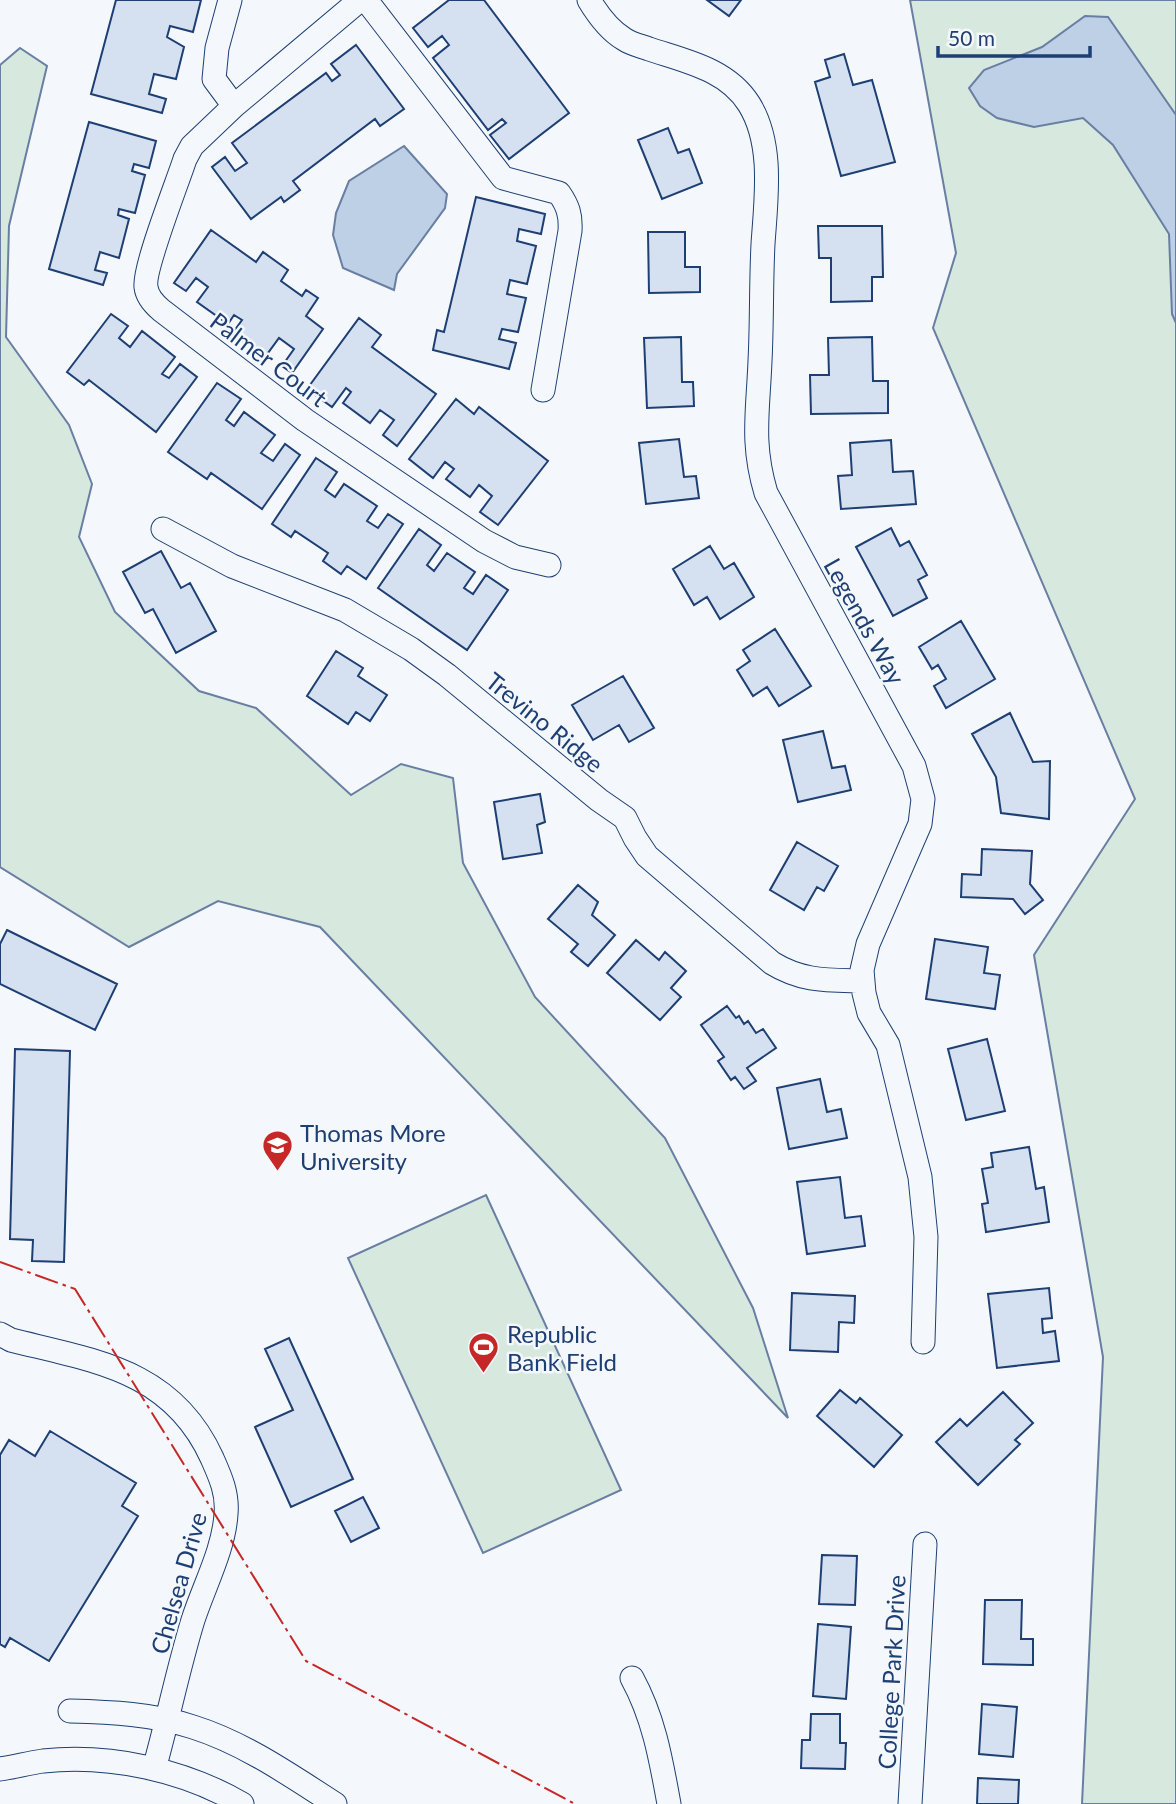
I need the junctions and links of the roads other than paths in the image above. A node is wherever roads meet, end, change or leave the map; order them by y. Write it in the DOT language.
graph roads {
  1 [pos="230,0"];
  2 [pos="360,0"];
  3 [pos="366,0"];
  4 [pos="589,0"];
  5 [pos="234,106"];
  6 [pos="543,390"];
  7 [pos="163,529"];
  8 [pos="549,565"];
  9 [pos="863,981"];
  10 [pos="0,1334"];
  11 [pos="923,1342"];
  12 [pos="925,1544"];
  13 [pos="632,1678"];
  14 [pos="70,1711"];
  15 [pos="168,1720"];
  16 [pos="0,1769"];
  17 [pos="155,1769"];
  18 [pos="242,1804"];
  19 [pos="335,1804"];
  20 [pos="669,1804"];
  21 [pos="910,1804"];
  1 -- 5 [label="street"];
  2 -- 5 [label="street, Palmer Court"];
  3 -- 6 [label="street"];
  4 -- 9 [label="street, Legends Way"];
  5 -- 8 [label="street, Palmer Court"];
  7 -- 9 [label="street, Trevino Ridge"];
  9 -- 11 [label="street, Legends Way"];
  10 -- 15 [label="street, Chelsea Drive"];
  12 -- 21 [label="street, College Park Drive"];
  13 -- 20 [label="street"];
  14 -- 15 [label="street"];
  15 -- 17 [label="street, Chelsea Drive"];
  15 -- 19 [label="street"];
  16 -- 17 [label="street"];
  17 -- 18 [label="street"];
}
